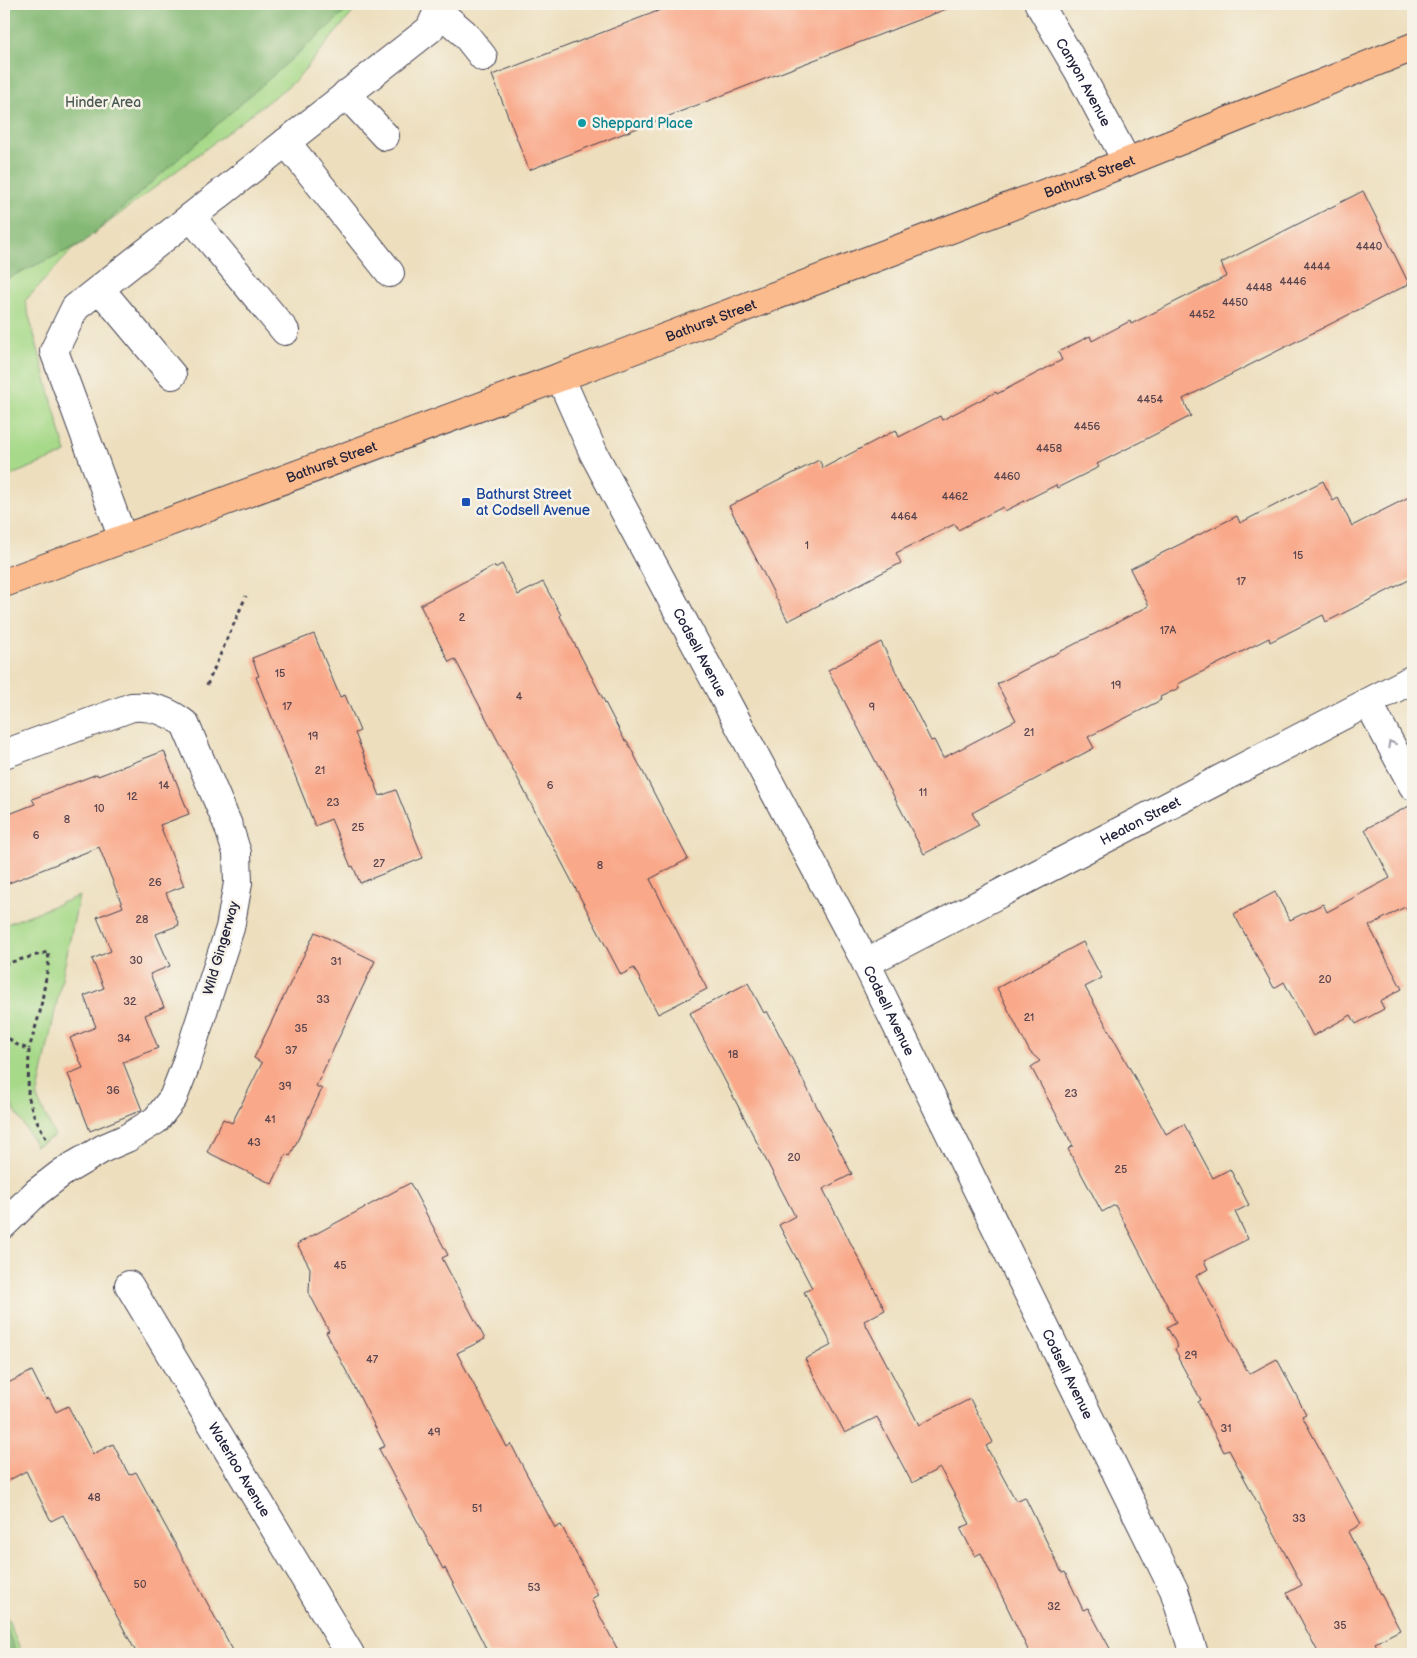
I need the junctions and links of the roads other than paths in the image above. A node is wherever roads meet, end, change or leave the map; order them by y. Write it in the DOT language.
graph roads {
  1 [pos="1039,4"];
  2 [pos="440,7"];
  3 [pos="1413,47"];
  4 [pos="484,57"];
  5 [pos="346,94"];
  6 [pos="384,136"];
  7 [pos="286,142"];
  8 [pos="1127,162"];
  9 [pos="191,217"];
  10 [pos="390,273"];
  11 [pos="100,289"];
  12 [pos="285,330"];
  13 [pos="172,375"];
  14 [pos="560,377"];
  15 [pos="123,539"];
  16 [pos="4,583"];
  17 [pos="1413,678"];
  18 [pos="1368,702"];
  19 [pos="4,754"];
  20 [pos="1413,786"];
  21 [pos="866,963"];
  22 [pos="4,1224"];
  23 [pos="129,1285"];
  24 [pos="350,1654"];
  25 [pos="1194,1654"];
  1 -- 8 [label="street, Canyon Avenue"];
  2 -- 4 [label="street"];
  2 -- 5 [label="street"];
  3 -- 8 [label="main road, Bathurst Street"];
  5 -- 6 [label="street"];
  5 -- 7 [label="street"];
  7 -- 9 [label="street"];
  7 -- 10 [label="street"];
  8 -- 14 [label="main road, Bathurst Street"];
  9 -- 11 [label="street"];
  9 -- 12 [label="street"];
  11 -- 13 [label="street"];
  11 -- 15 [label="street"];
  14 -- 15 [label="main road, Bathurst Street"];
  14 -- 21 [label="street, Codsell Avenue"];
  15 -- 16 [label="main road, Bathurst Street"];
  17 -- 18 [label="street, Heaton Street"];
  20 -- 18 [label="street, one-way"];
  18 -- 21 [label="street, Heaton Street"];
  19 -- 22 [label="street, Wild Gingerway"];
  21 -- 25 [label="street, Codsell Avenue"];
  23 -- 24 [label="street, Waterloo Avenue"];
}
